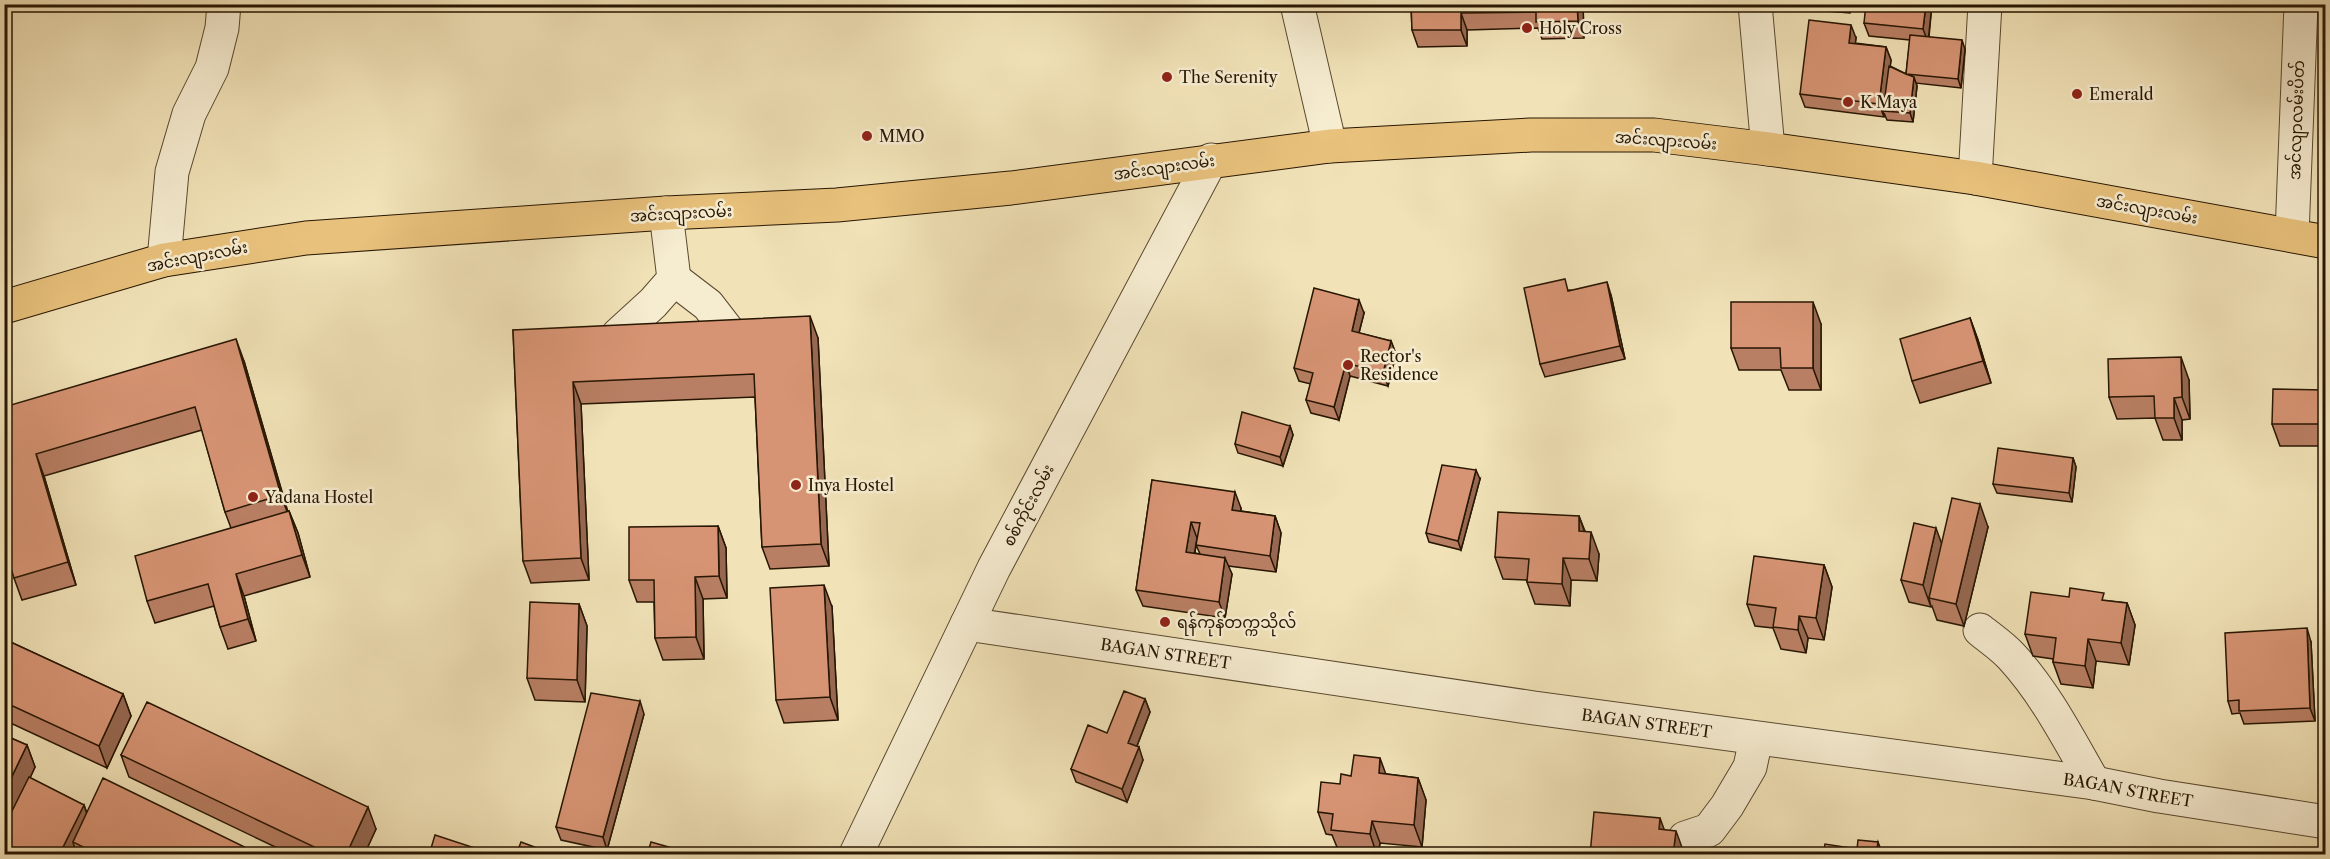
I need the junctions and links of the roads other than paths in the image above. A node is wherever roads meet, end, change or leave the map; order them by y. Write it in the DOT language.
graph roads {
  1 [pos="224,4"];
  2 [pos="1297,4"];
  3 [pos="1755,4"];
  4 [pos="1985,4"];
  5 [pos="2301,4"];
  6 [pos="1330,146"];
  7 [pos="1768,149"];
  8 [pos="1211,160"];
  9 [pos="1975,178"];
  10 [pos="666,213"];
  11 [pos="2292,235"];
  12 [pos="2325,242"];
  13 [pos="164,260"];
  14 [pos="674,279"];
  15 [pos="4,307"];
  16 [pos="728,331"];
  17 [pos="618,335"];
  18 [pos="967,624"];
  19 [pos="1980,630"];
  20 [pos="1756,739"];
  21 [pos="2094,783"];
  22 [pos="2325,822"];
  23 [pos="1685,838"];
  24 [pos="856,855"];
  1 -- 13 [label="street"];
  2 -- 6 [label="street"];
  3 -- 7 [label="street"];
  4 -- 9 [label="street"];
  5 -- 11 [label="street, အင်လျာလမ်းပိတ်"];
  6 -- 7 [label="main road, အင်းလျားလမ်း"];
  6 -- 8 [label="main road, အင်းလျားလမ်း"];
  7 -- 9 [label="main road, အင်းလျားလမ်း"];
  8 -- 10 [label="main road, အင်းလျားလမ်း"];
  8 -- 18 [label="street, စစ်ကိုင်းလမ်း"];
  9 -- 11 [label="main road, အင်းလျားလမ်း"];
  10 -- 13 [label="main road, အင်းလျားလမ်း"];
  10 -- 14 [label="street"];
  11 -- 12 [label="main road, အင်းလျားလမ်း"];
  13 -- 15 [label="main road, အင်းလျားလမ်း"];
  14 -- 16 [label="street"];
  14 -- 17 [label="street"];
  18 -- 20 [label="street, BAGAN STREET"];
  18 -- 24 [label="street, စစ်ကိုင်းလမ်း"];
  19 -- 21 [label="street"];
  20 -- 21 [label="street, BAGAN STREET"];
  20 -- 23 [label="street"];
  21 -- 22 [label="street, BAGAN STREET"];
}
